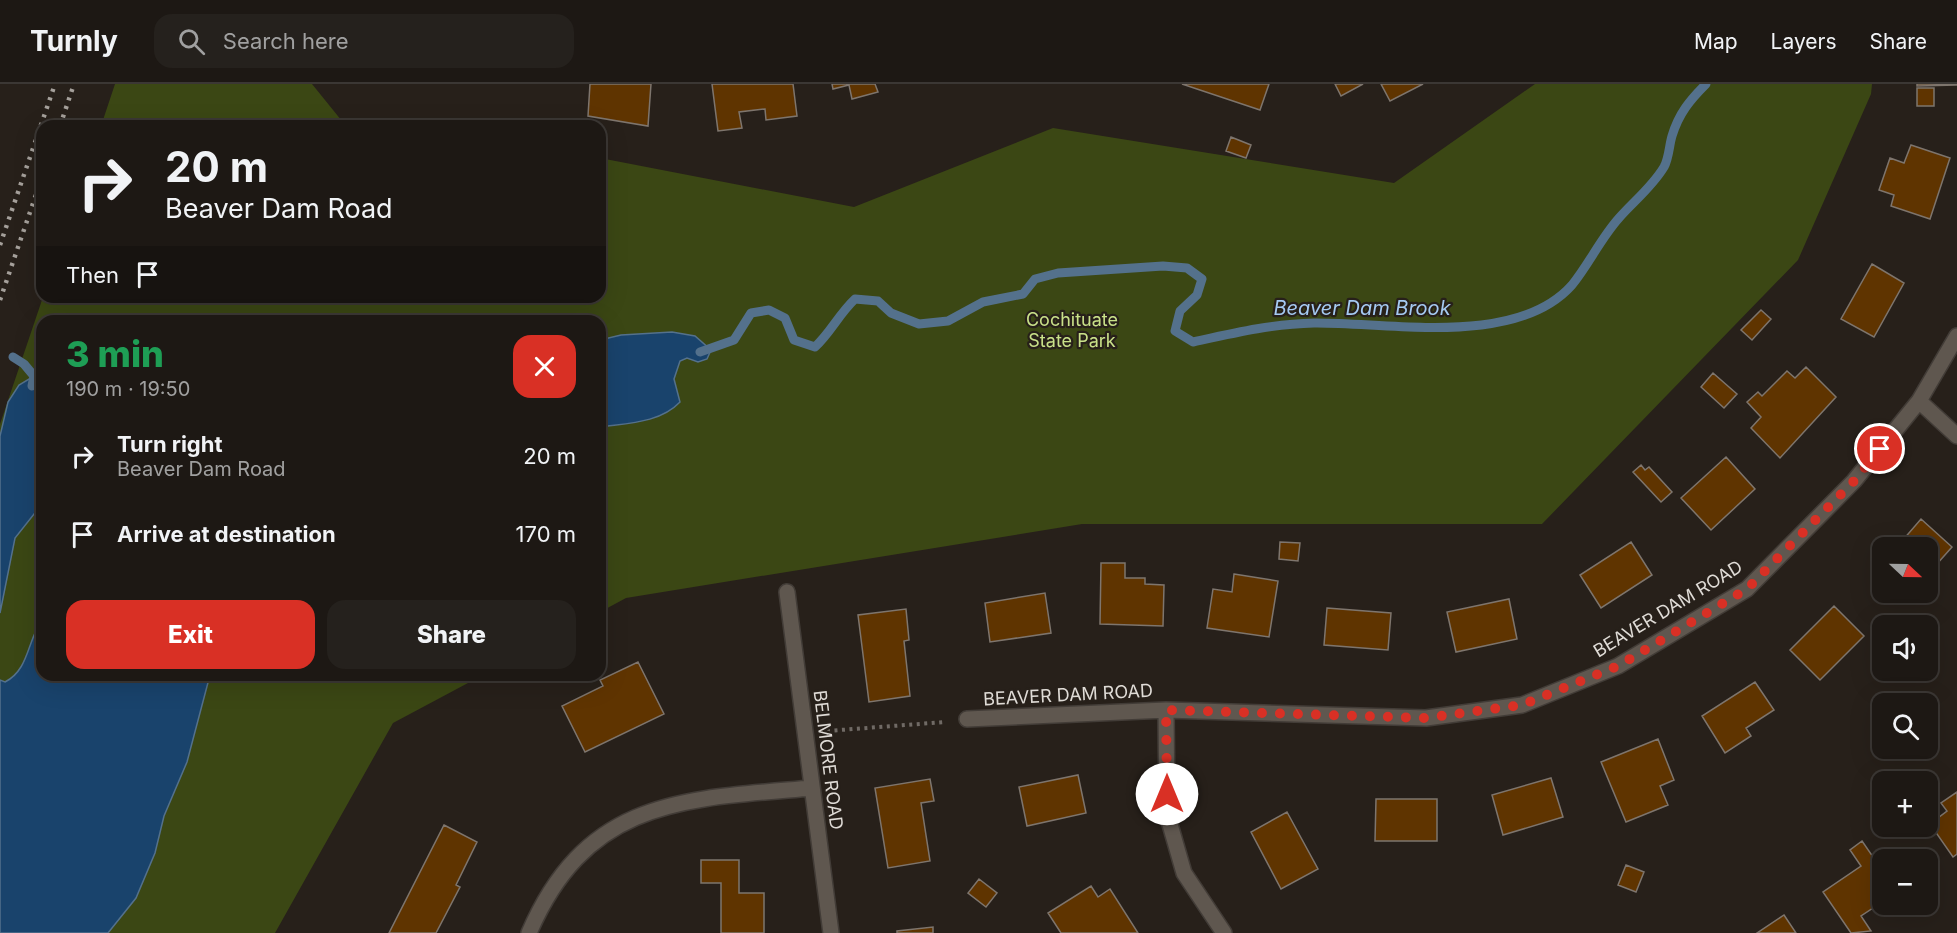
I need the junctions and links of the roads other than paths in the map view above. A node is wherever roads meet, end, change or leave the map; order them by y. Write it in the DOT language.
graph roads {
  1 [pos="1957,336"];
  2 [pos="1919,401"];
  3 [pos="1957,436"];
  4 [pos="787,592"];
  5 [pos="1166,710"];
  6 [pos="967,719"];
  7 [pos="812,788"];
  8 [pos="529,933"];
  9 [pos="831,933"];
  10 [pos="1224,933"];
  1 -- 2 [label="street, BEAVER DAM ROAD"];
  2 -- 3 [label="street"];
  2 -- 5 [label="street, BEAVER DAM ROAD"];
  4 -- 7 [label="street, BELMORE ROAD"];
  5 -- 6 [label="street, BEAVER DAM ROAD"];
  5 -- 10 [label="street"];
  7 -- 8 [label="street"];
  7 -- 9 [label="street, BELMORE ROAD"];
}
